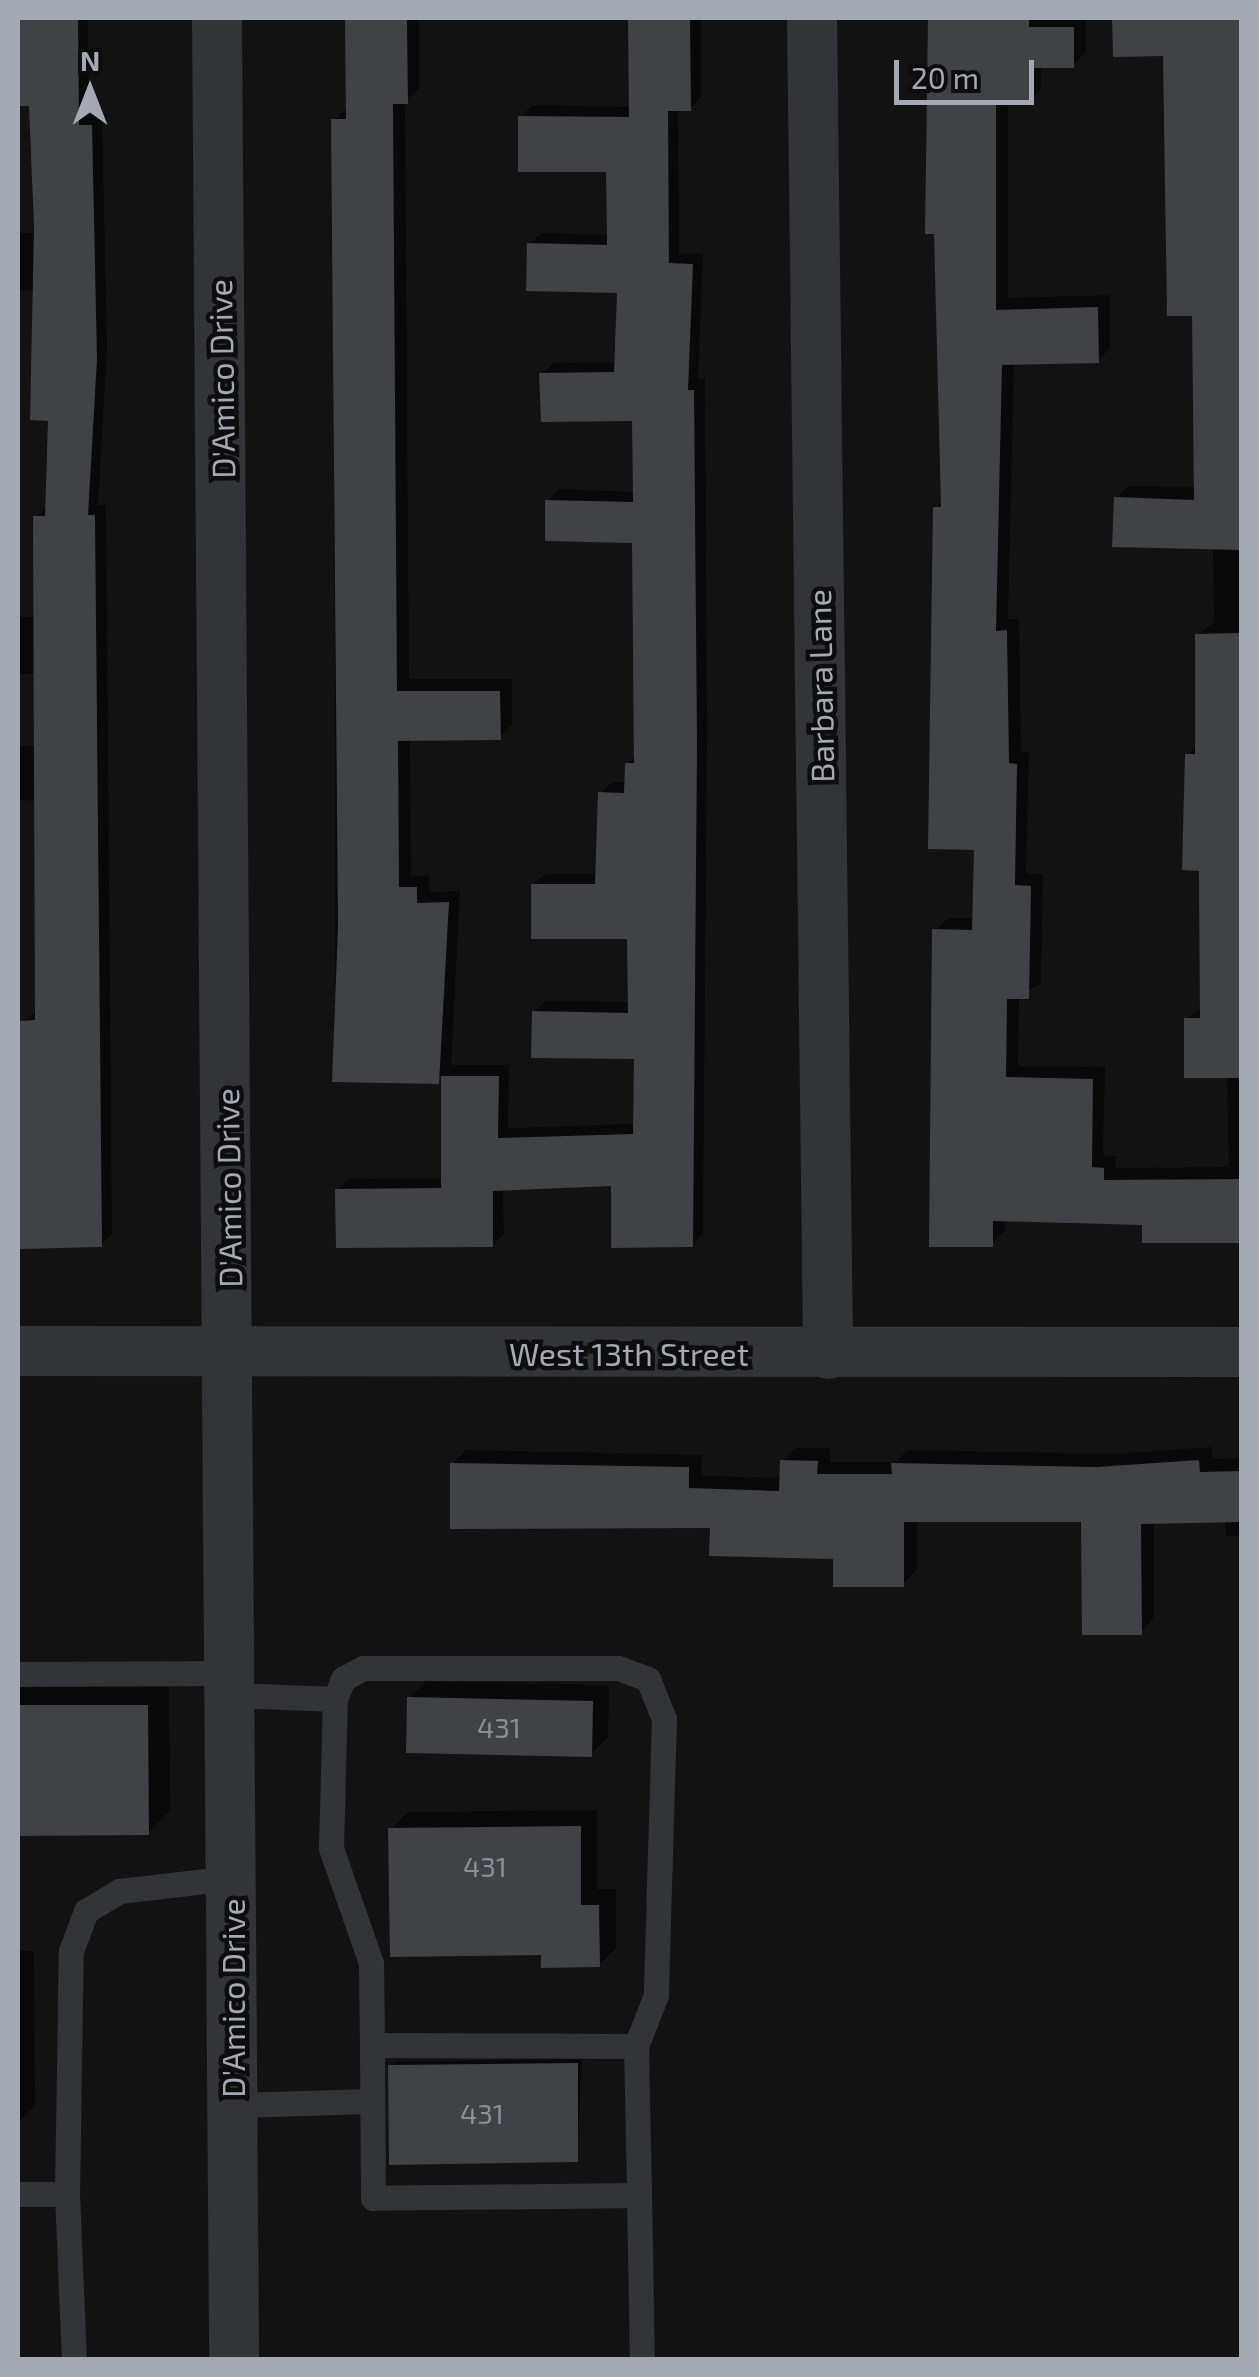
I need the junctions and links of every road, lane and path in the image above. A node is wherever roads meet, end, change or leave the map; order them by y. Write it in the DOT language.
graph roads {
  1 [pos="218,18"];
  2 [pos="812,18"];
  3 [pos="18,1351"];
  4 [pos="229,1352"];
  5 [pos="1242,1352"];
  6 [pos="828,1354"];
  7 [pos="18,1674"];
  8 [pos="231,1684"];
  9 [pos="335,1699"];
  10 [pos="232,1878"];
  11 [pos="372,2045"];
  12 [pos="636,2046"];
  13 [pos="372,2101"];
  14 [pos="233,2105"];
  15 [pos="18,2194"];
  16 [pos="67,2194"];
  17 [pos="639,2195"];
  18 [pos="74,2360"];
  19 [pos="234,2360"];
  20 [pos="642,2360"];
  1 -- 4 [label="street, D'Amico Drive"];
  2 -- 6 [label="street, Barbara Lane"];
  3 -- 4 [label="street, West 13th Street"];
  4 -- 6 [label="street, West 13th Street"];
  4 -- 8 [label="street, D'Amico Drive"];
  5 -- 6 [label="street, West 13th Street"];
  7 -- 8 [label="lane"];
  8 -- 9 [label="lane"];
  8 -- 10 [label="street, D'Amico Drive"];
  9 -- 11 [label="lane"];
  9 -- 12 [label="lane"];
  10 -- 14 [label="street, D'Amico Drive"];
  10 -- 16 [label="lane"];
  11 -- 12 [label="lane"];
  11 -- 13 [label="lane"];
  12 -- 17 [label="lane"];
  13 -- 14 [label="lane"];
  13 -- 17 [label="lane"];
  14 -- 19 [label="street, D'Amico Drive"];
  15 -- 16 [label="lane"];
  16 -- 18 [label="lane"];
  17 -- 20 [label="lane"];
}
